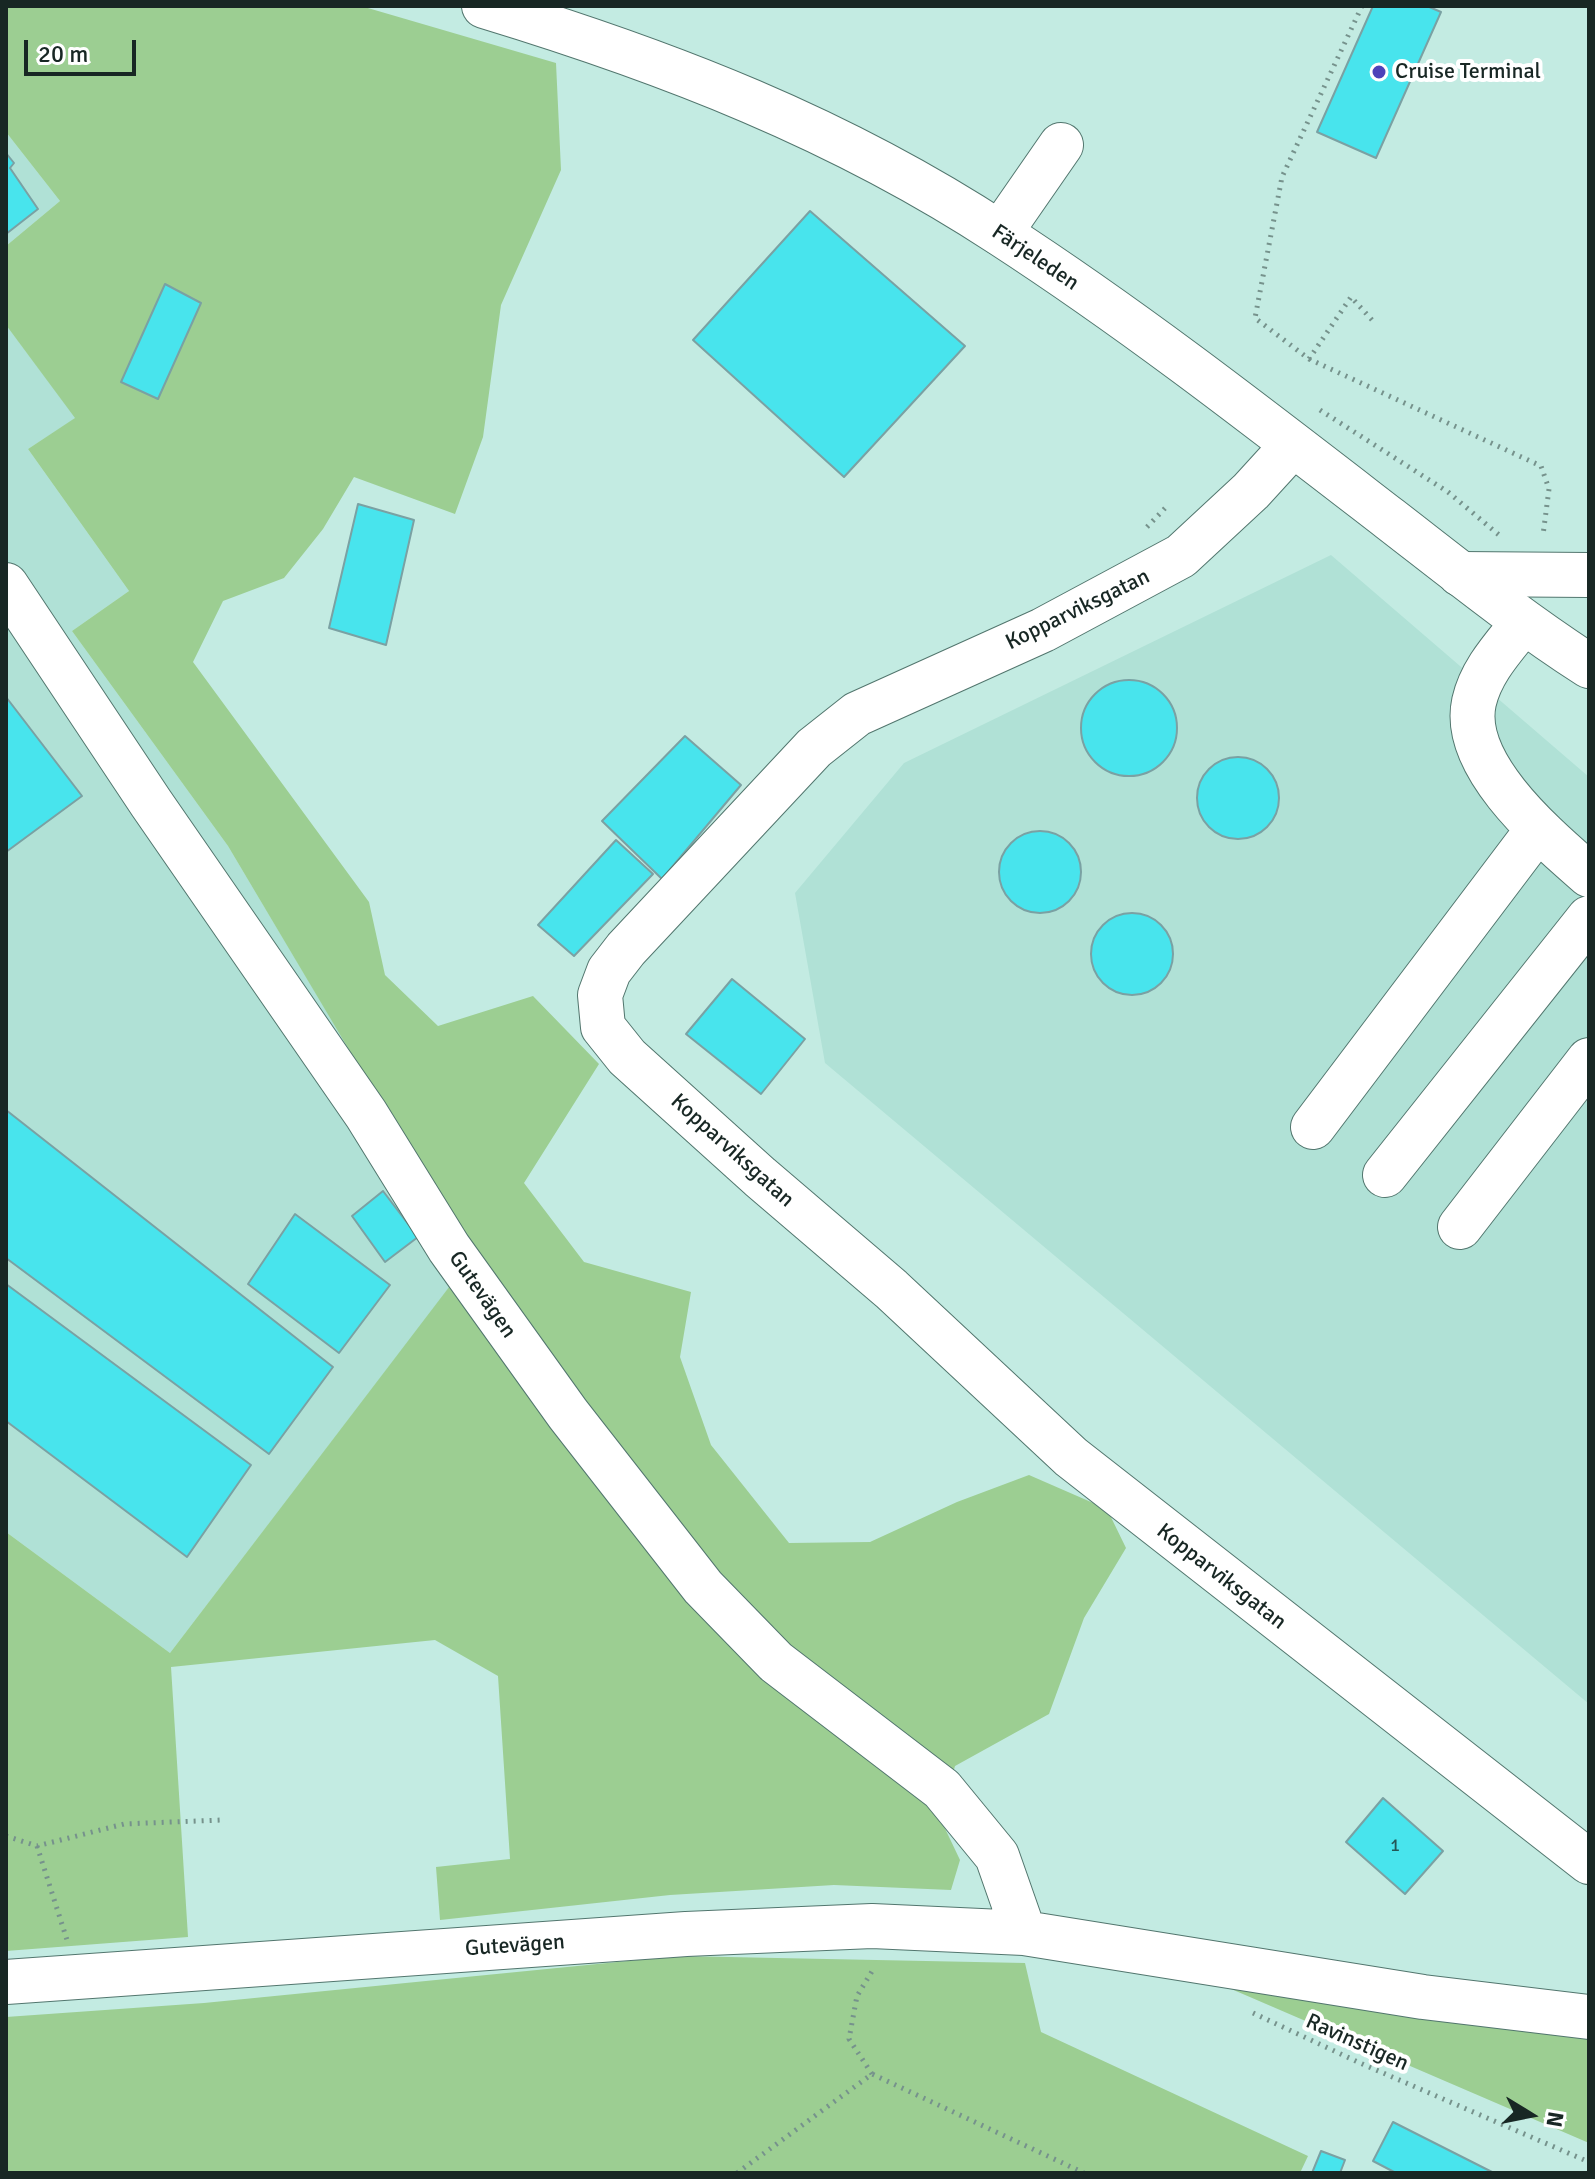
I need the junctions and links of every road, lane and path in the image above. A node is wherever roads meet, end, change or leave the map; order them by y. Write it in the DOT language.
graph roads {
  1 [pos="484,6"];
  2 [pos="1362,6"];
  3 [pos="1061,145"];
  4 [pos="1000,233"];
  5 [pos="1373,321"];
  6 [pos="1309,359"];
  7 [pos="1293,445"];
  8 [pos="1168,505"];
  9 [pos="1150,520"];
  10 [pos="1460,574"];
  11 [pos="1589,575"];
  12 [pos="1538,576"];
  13 [pos="6,585"];
  14 [pos="1522,624"];
  15 [pos="1589,666"];
  16 [pos="1589,695"];
  17 [pos="1538,829"];
  18 [pos="1589,875"];
  19 [pos="1589,918"];
  20 [pos="1589,1060"];
  21 [pos="1313,1127"];
  22 [pos="1385,1175"];
  23 [pos="1460,1227"];
  24 [pos="221,1820"];
  25 [pos="6,1836"];
  26 [pos="37,1846"];
  27 [pos="1589,1862"];
  28 [pos="1024,1933"];
  29 [pos="879,1959"];
  30 [pos="78,1976"];
  31 [pos="6,1982"];
  32 [pos="1244,2009"];
  33 [pos="1589,2017"];
  34 [pos="872,2074"];
  35 [pos="1589,2162"];
  36 [pos="737,2173"];
  37 [pos="1084,2173"];
  1 -- 4 [label="street, Färjeleden"];
  2 -- 6 [label="path"];
  3 -- 4 [label="street"];
  4 -- 7 [label="street, Färjeleden"];
  5 -- 6 [label="path"];
  6 -- 12 [label="path"];
  7 -- 10 [label="street, Färjeleden"];
  7 -- 27 [label="street, Kopparviksgatan"];
  8 -- 9 [label="path"];
  10 -- 12 [label="street"];
  10 -- 14 [label="street, Färjeleden"];
  11 -- 12 [label="street"];
  13 -- 28 [label="street, Gutevägen"];
  14 -- 15 [label="street, Färjeleden"];
  14 -- 16 [label="street, Färjeleden"];
  14 -- 17 [label="street"];
  17 -- 18 [label="street"];
  17 -- 21 [label="street"];
  19 -- 22 [label="street"];
  20 -- 23 [label="street"];
  24 -- 26 [label="path"];
  25 -- 26 [label="path"];
  26 -- 30 [label="path"];
  28 -- 30 [label="street, Gutevägen"];
  28 -- 33 [label="street, Gutevägen"];
  29 -- 34 [label="path"];
  30 -- 31 [label="street, Gutevägen"];
  32 -- 35 [label="path, Ravinstigen"];
  34 -- 36 [label="path"];
  34 -- 37 [label="path"];
}
